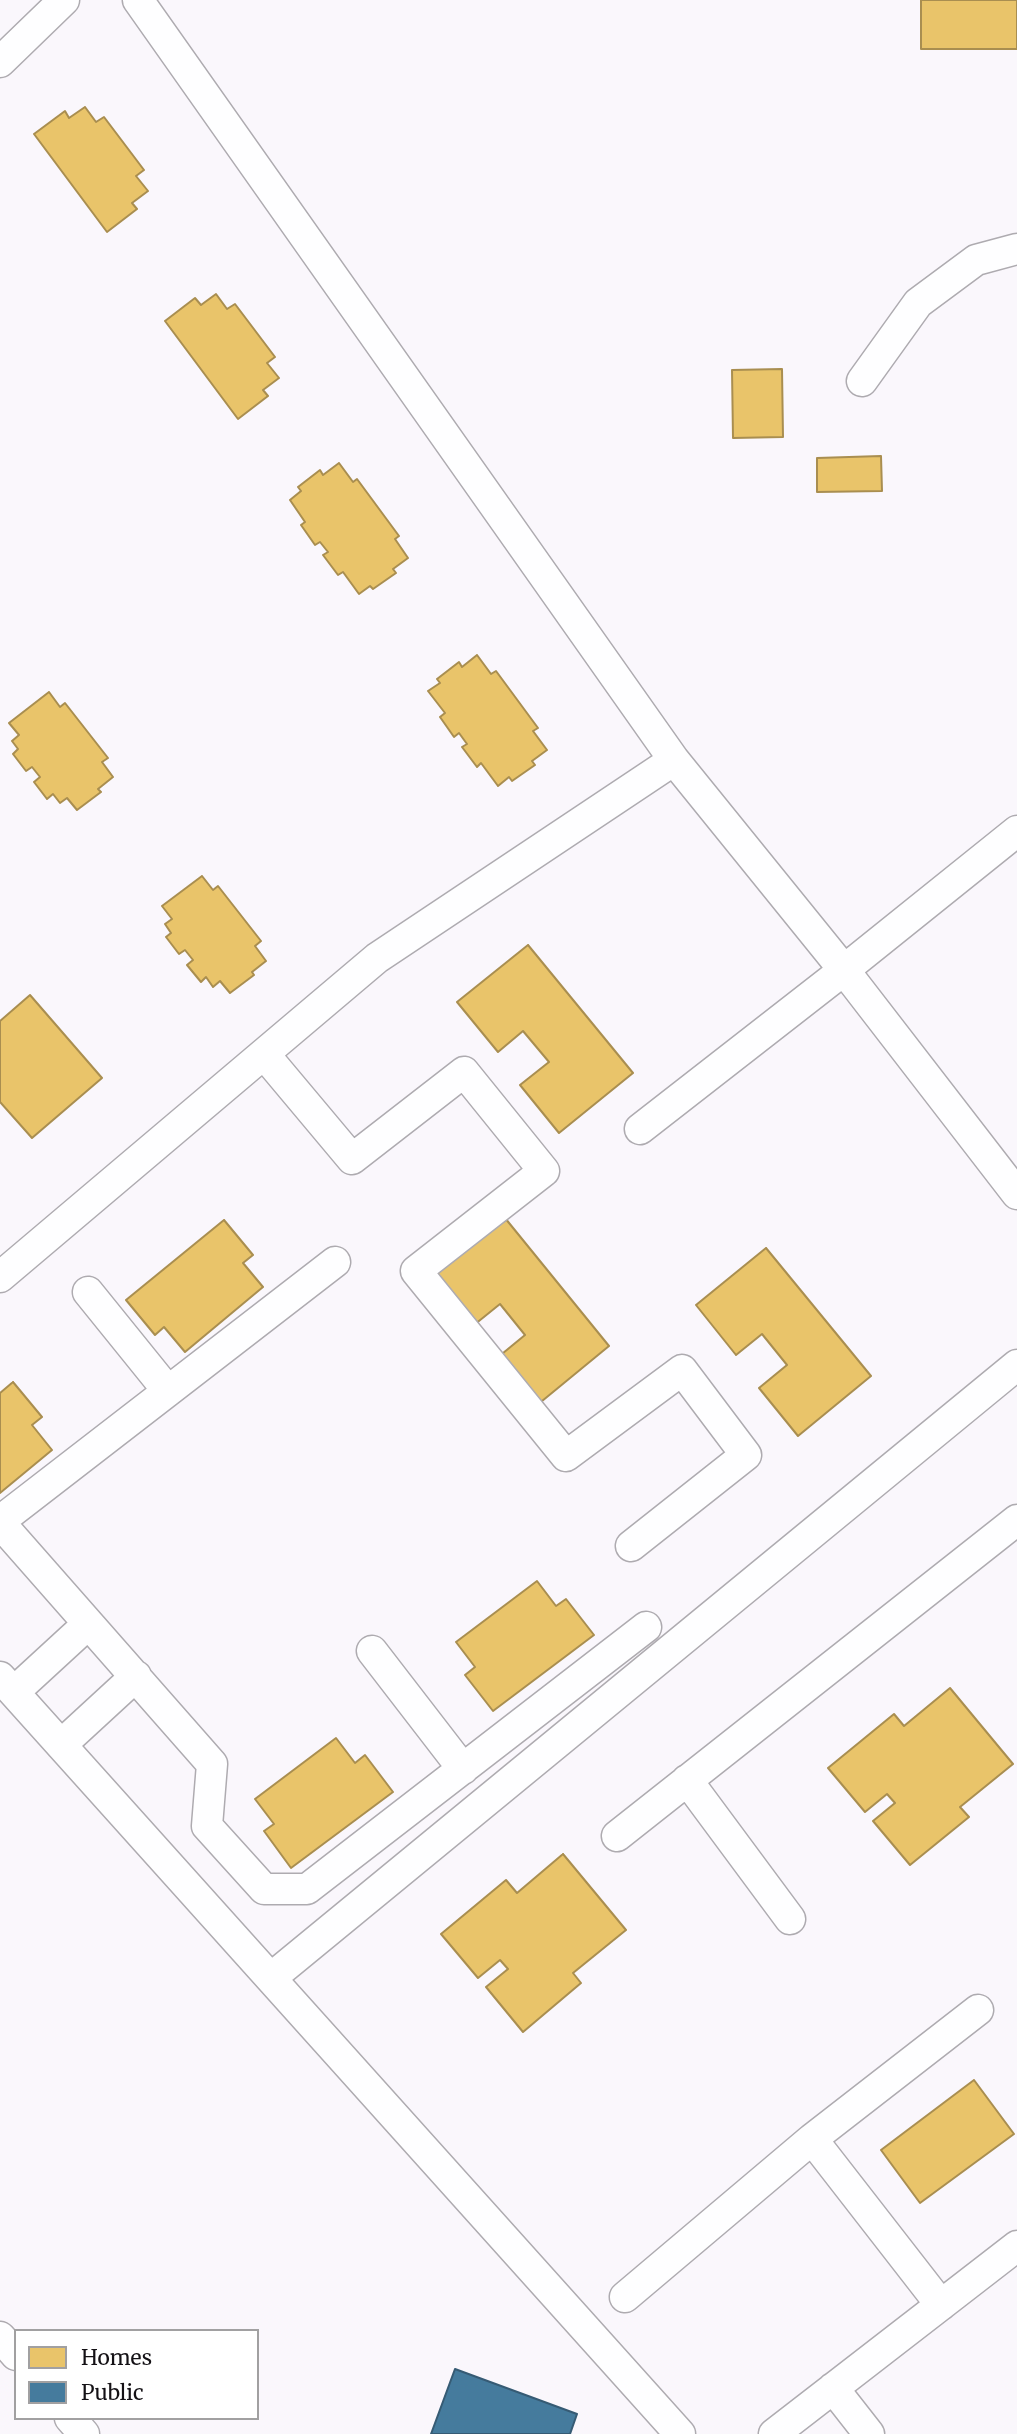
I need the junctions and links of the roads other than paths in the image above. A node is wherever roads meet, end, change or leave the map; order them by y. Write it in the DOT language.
graph roads {
  1 [pos="64,0"];
  2 [pos="138,0"];
  3 [pos="0,61"];
  4 [pos="1017,249"];
  5 [pos="862,381"];
  6 [pos="674,760"];
  7 [pos="1017,831"];
  8 [pos="844,971"];
  9 [pos="264,1054"];
  10 [pos="640,1129"];
  11 [pos="1017,1194"];
  12 [pos="335,1262"];
  13 [pos="0,1277"];
  14 [pos="88,1292"];
  15 [pos="1017,1365"];
  16 [pos="168,1391"];
  17 [pos="1017,1521"];
  18 [pos="0,1522"];
  19 [pos="631,1546"];
  20 [pos="88,1624"];
  21 [pos="646,1627"];
  22 [pos="372,1651"];
  23 [pos="136,1676"];
  24 [pos="7,1684"];
  25 [pos="61,1745"];
  26 [pos="463,1769"];
  27 [pos="687,1780"];
  28 [pos="617,1836"];
  29 [pos="790,1919"];
  30 [pos="271,1978"];
  31 [pos="978,2010"];
  32 [pos="812,2138"];
  33 [pos="1017,2246"];
  34 [pos="625,2297"];
  35 [pos="941,2305"];
  36 [pos="0,2337"];
  37 [pos="14,2353"];
  38 [pos="833,2388"];
  39 [pos="72,2420"];
  40 [pos="84,2434"];
  41 [pos="680,2434"];
  42 [pos="774,2434"];
  43 [pos="869,2434"];
  1 -- 3 [label="street"];
  2 -- 6 [label="street"];
  4 -- 5 [label="street"];
  6 -- 8 [label="street"];
  6 -- 9 [label="street"];
  7 -- 8 [label="street"];
  8 -- 10 [label="street"];
  8 -- 11 [label="street"];
  9 -- 13 [label="street"];
  9 -- 19 [label="street"];
  12 -- 16 [label="street"];
  14 -- 16 [label="street"];
  15 -- 30 [label="street"];
  16 -- 18 [label="street"];
  17 -- 27 [label="street"];
  18 -- 20 [label="street"];
  20 -- 23 [label="street"];
  20 -- 24 [label="street"];
  21 -- 26 [label="street"];
  22 -- 26 [label="street"];
  23 -- 25 [label="street"];
  23 -- 26 [label="street"];
  24 -- 25 [label="street"];
  25 -- 30 [label="street"];
  27 -- 28 [label="street"];
  27 -- 29 [label="street"];
  30 -- 41 [label="street"];
  31 -- 32 [label="street"];
  32 -- 34 [label="street"];
  32 -- 35 [label="street"];
  33 -- 35 [label="street"];
  35 -- 38 [label="street"];
  36 -- 37 [label="street"];
  38 -- 42 [label="street"];
  38 -- 43 [label="street"];
  39 -- 40 [label="street"];
}
